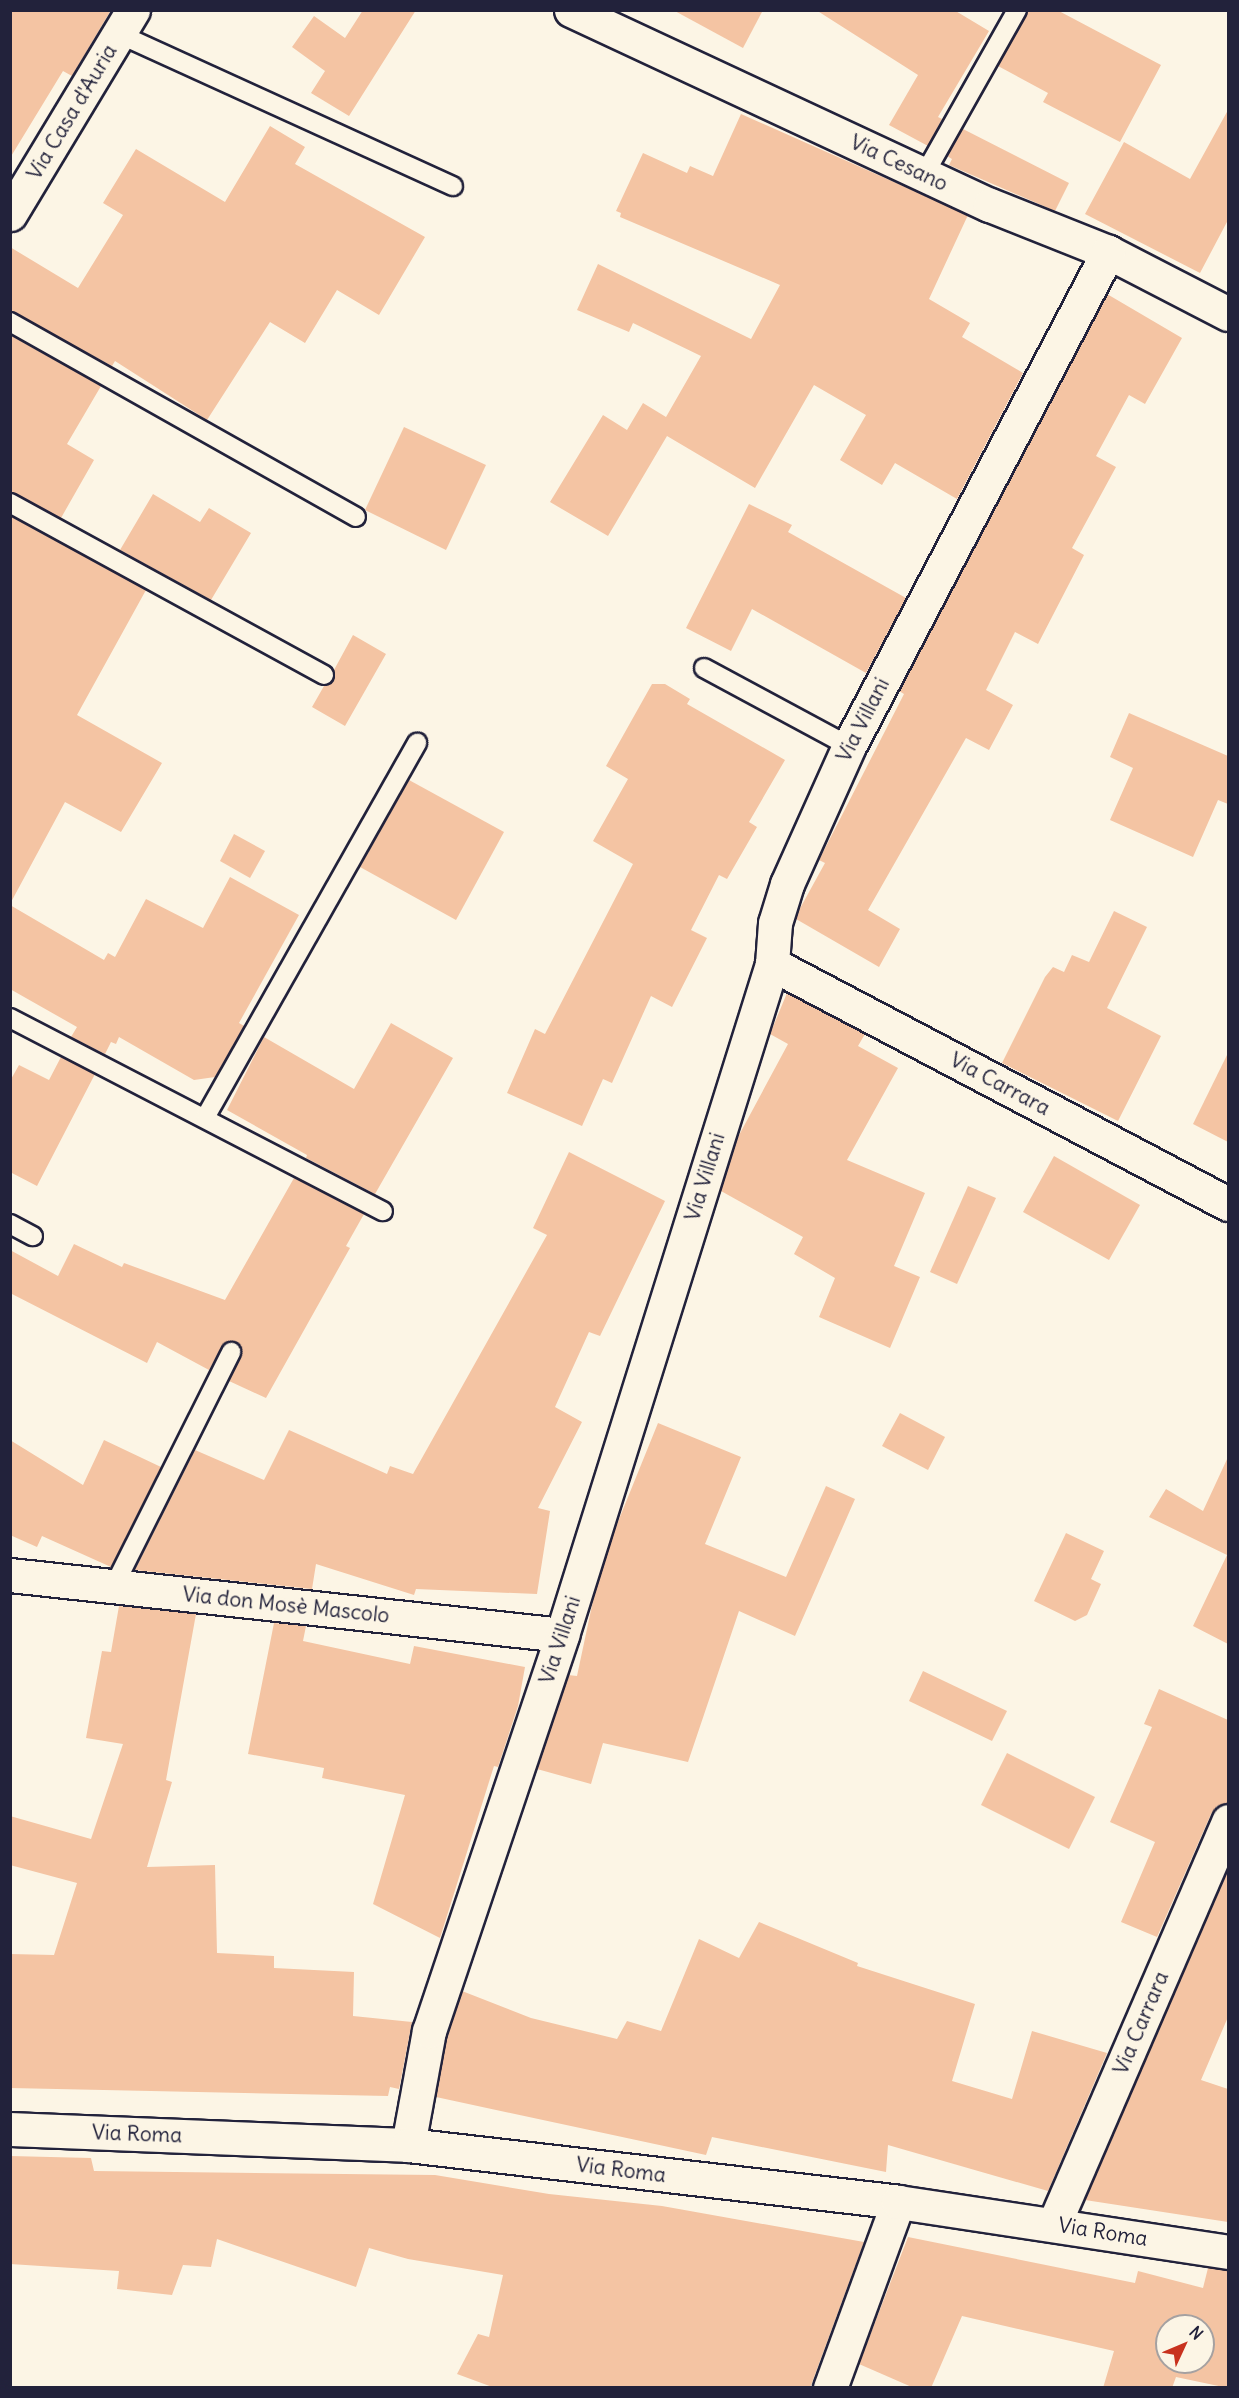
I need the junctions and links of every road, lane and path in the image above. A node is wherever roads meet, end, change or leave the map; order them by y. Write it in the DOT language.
graph roads {
  1 [pos="571,10"];
  2 [pos="1017,10"];
  3 [pos="611,18"];
  4 [pos="126,22"];
  5 [pos="924,175"];
  6 [pos="453,186"];
  7 [pos="12,207"];
  8 [pos="1108,252"];
  9 [pos="1228,312"];
  10 [pos="10,322"];
  11 [pos="10,503"];
  12 [pos="356,517"];
  13 [pos="704,668"];
  14 [pos="324,675"];
  15 [pos="417,743"];
  16 [pos="849,746"];
  17 [pos="772,964"];
  18 [pos="10,1018"];
  19 [pos="206,1116"];
  20 [pos="1228,1204"];
  21 [pos="383,1210"];
  22 [pos="10,1224"];
  23 [pos="33,1236"];
  24 [pos="231,1352"];
  25 [pos="10,1575"];
  26 [pos="114,1586"];
  27 [pos="562,1635"];
  28 [pos="1228,1821"];
  29 [pos="10,2129"];
  30 [pos="408,2145"];
  31 [pos="898,2202"];
  32 [pos="1054,2224"];
  33 [pos="1228,2252"];
  34 [pos="830,2388"];
  1 -- 3 [label="street, Via Cesano"];
  2 -- 5 [label="lane"];
  3 -- 5 [label="street, Via Cesano"];
  4 -- 6 [label="lane"];
  4 -- 7 [label="street, Via Casa d'Auria"];
  5 -- 8 [label="street, Via Cesano"];
  8 -- 9 [label="street, Via Cesano"];
  8 -- 16 [label="street, Via Villani"];
  10 -- 12 [label="lane"];
  11 -- 14 [label="lane"];
  13 -- 16 [label="lane"];
  15 -- 19 [label="lane"];
  16 -- 17 [label="street, Via Villani"];
  17 -- 20 [label="street, Via Carrara"];
  17 -- 27 [label="street, Via Villani"];
  18 -- 19 [label="lane"];
  19 -- 21 [label="lane"];
  22 -- 23 [label="lane"];
  24 -- 26 [label="lane"];
  25 -- 26 [label="street, Via don Mosè Mascolo"];
  26 -- 27 [label="street, Via don Mosè Mascolo"];
  27 -- 30 [label="street, Via Villani"];
  28 -- 32 [label="street, Via Carrara"];
  29 -- 30 [label="street, Via Roma"];
  30 -- 31 [label="street, Via Roma"];
  31 -- 32 [label="street, Via Roma"];
  31 -- 34 [label="street"];
  32 -- 33 [label="street, Via Roma"];
}
